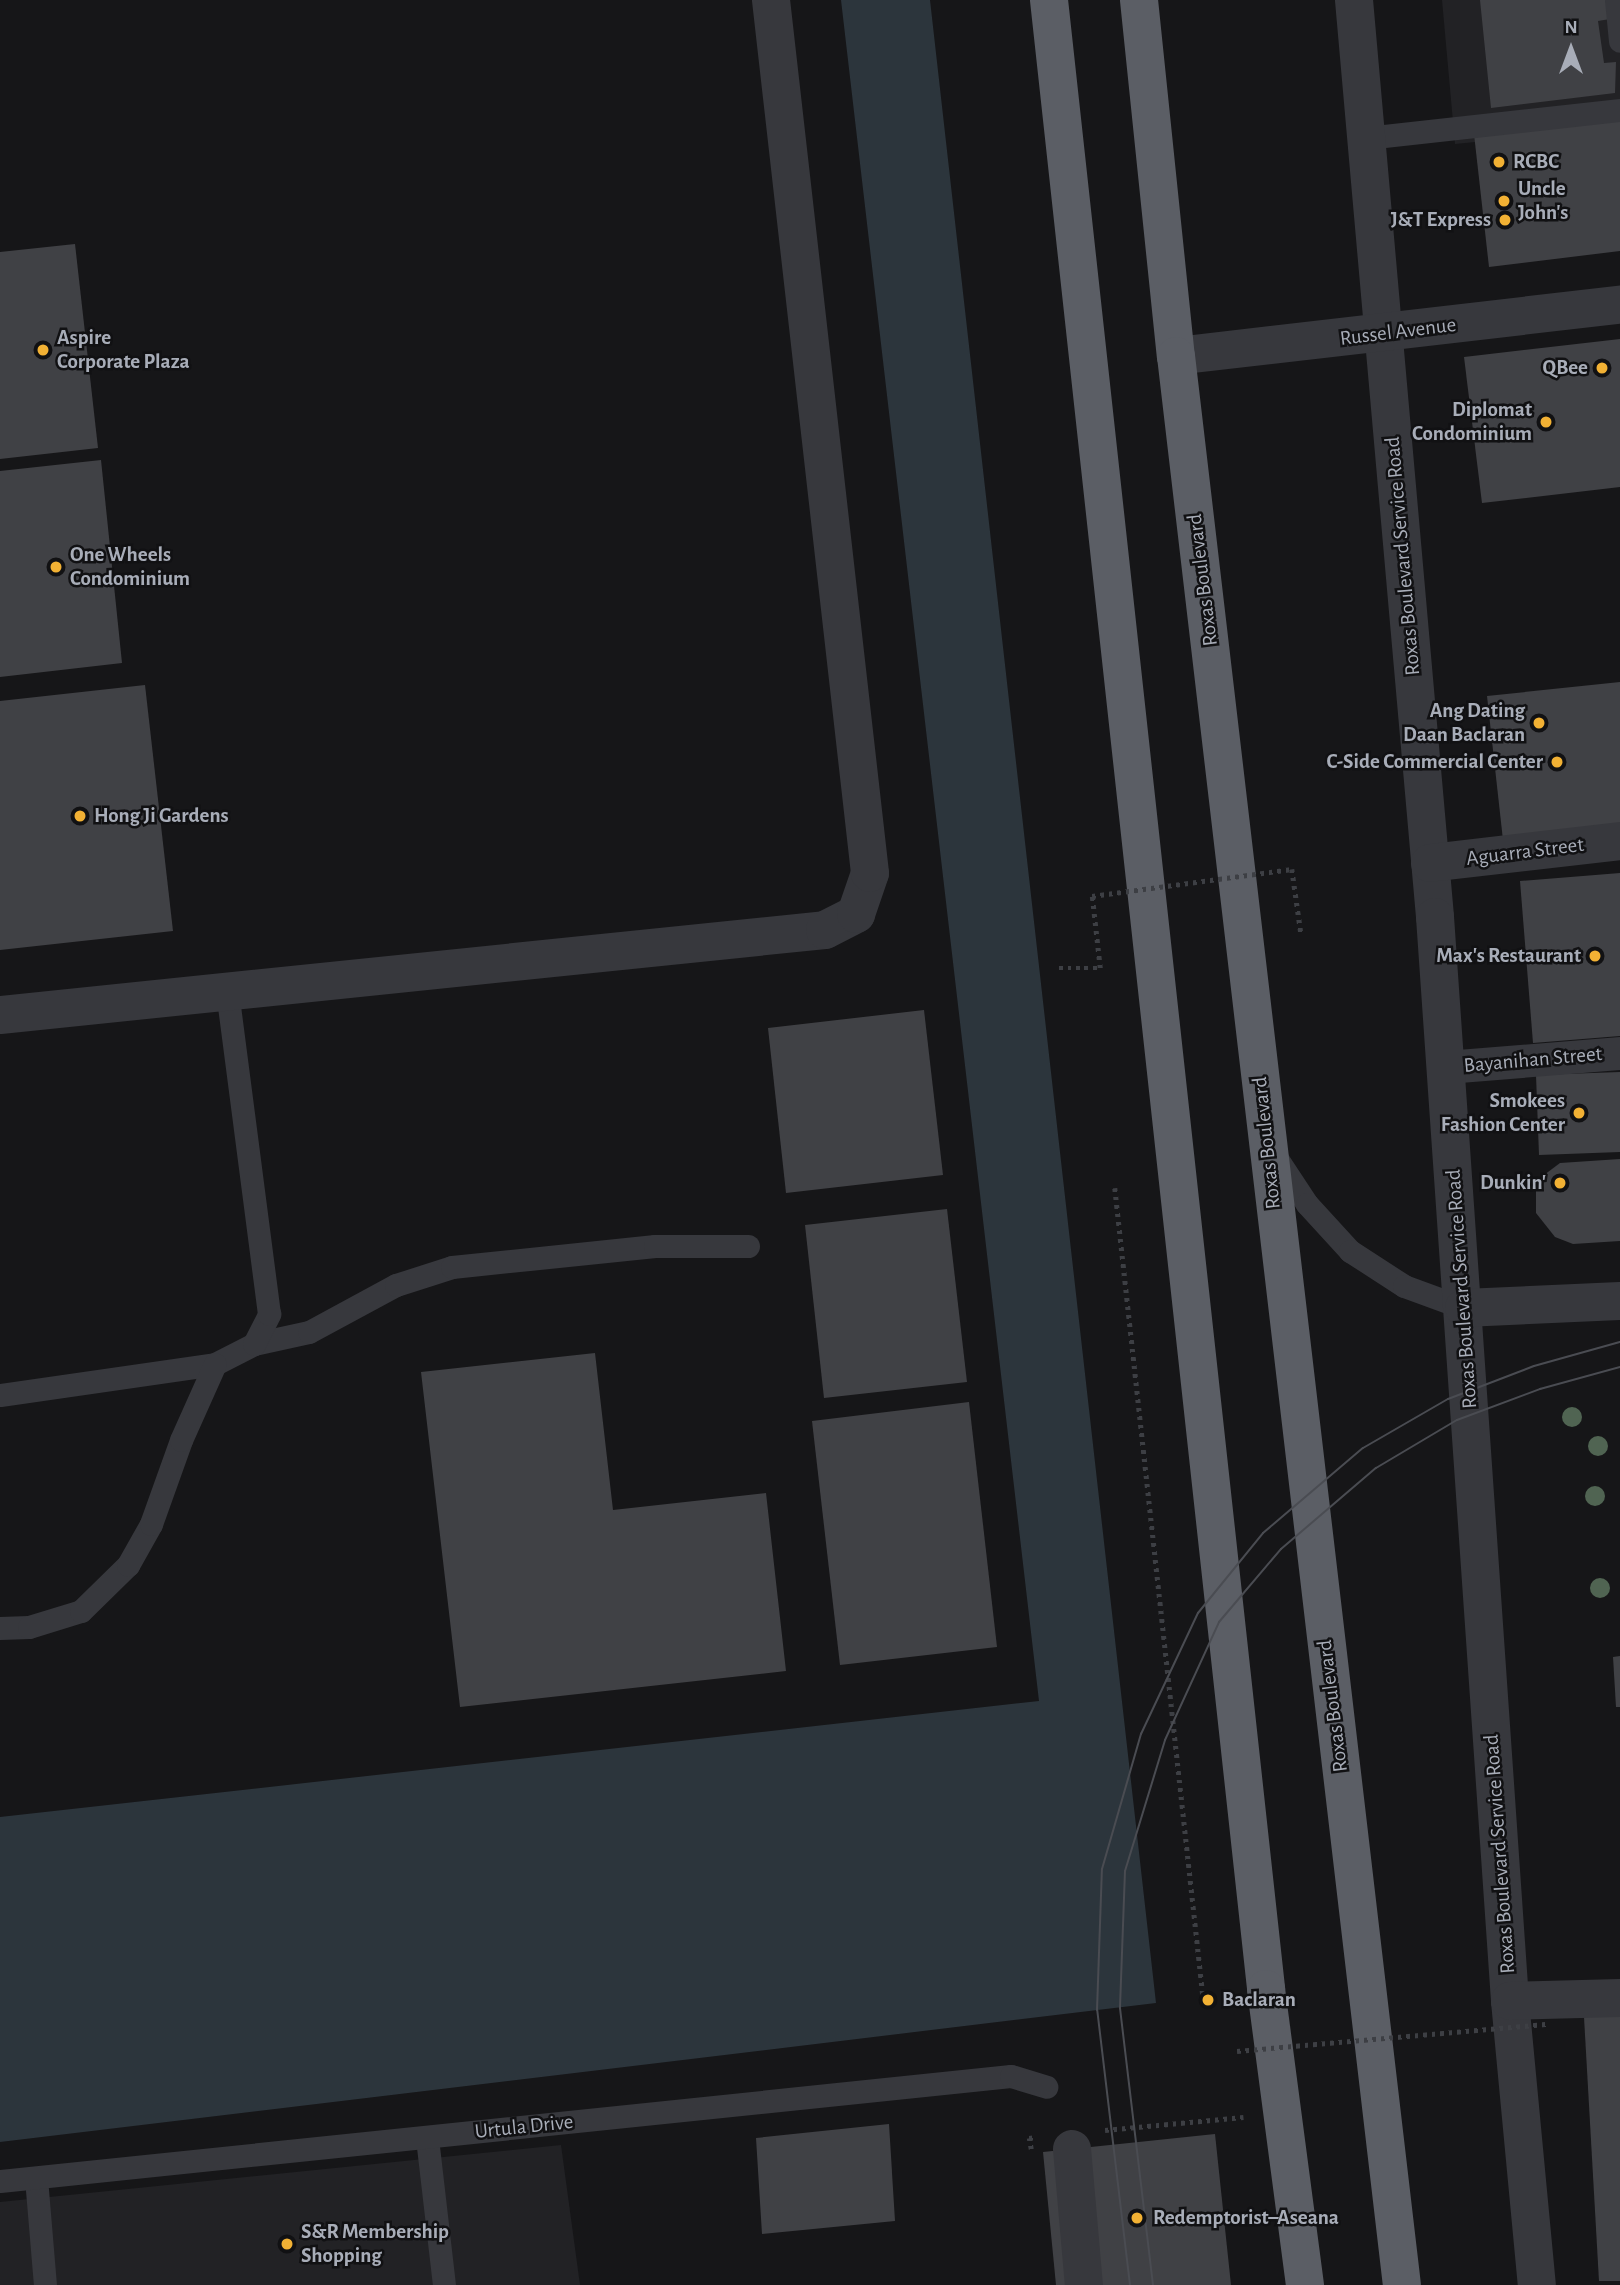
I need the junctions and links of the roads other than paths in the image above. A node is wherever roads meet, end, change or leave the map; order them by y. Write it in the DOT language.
graph roads {
  1 [pos="771,0"];
  2 [pos="1049,0"];
  3 [pos="1139,0"];
  4 [pos="1354,0"];
  5 [pos="1616,0"];
  6 [pos="1620,41"];
  7 [pos="1620,110"];
  8 [pos="1366,138"];
  9 [pos="1620,305"];
  10 [pos="1384,335"];
  11 [pos="1176,356"];
  12 [pos="1620,841"];
  13 [pos="1430,863"];
  14 [pos="227,991"];
  15 [pos="0,1015"];
  16 [pos="1620,1053"];
  17 [pos="1446,1067"];
  18 [pos="1267,1143"];
  19 [pos="748,1246"];
  20 [pos="1620,1301"];
  21 [pos="1464,1308"];
  22 [pos="254,1344"];
  23 [pos="215,1364"];
  24 [pos="0,1395"];
  25 [pos="0,1628"];
  26 [pos="1620,1998"];
  27 [pos="1510,2001"];
  28 [pos="1046,2087"];
  29 [pos="427,2138"];
  30 [pos="1072,2149"];
  31 [pos="36,2178"];
  32 [pos="0,2181"];
  33 [pos="45,2285"];
  34 [pos="444,2285"];
  35 [pos="1084,2285"];
  36 [pos="1305,2285"];
  37 [pos="1402,2285"];
  38 [pos="1537,2285"];
  1 -- 14 [label="street"];
  2 -- 36 [label="highway"];
  3 -- 11 [label="highway, Roxas Boulevard"];
  4 -- 8 [label="street, Roxas Boulevard Service Road"];
  5 -- 6 [label="lane"];
  7 -- 8 [label="lane"];
  8 -- 10 [label="street, Roxas Boulevard Service Road"];
  9 -- 10 [label="street, Russel Avenue"];
  10 -- 11 [label="street, Russel Avenue"];
  10 -- 13 [label="street, Roxas Boulevard Service Road"];
  11 -- 18 [label="highway, Roxas Boulevard"];
  12 -- 13 [label="street, Aguarra Street"];
  13 -- 17 [label="street, Roxas Boulevard Service Road"];
  14 -- 15 [label="street"];
  14 -- 22 [label="lane"];
  16 -- 17 [label="street, Bayanihan Street"];
  17 -- 21 [label="street, Roxas Boulevard Service Road"];
  18 -- 21 [label="lane"];
  18 -- 37 [label="highway, Roxas Boulevard"];
  19 -- 22 [label="lane"];
  20 -- 21 [label="street"];
  21 -- 27 [label="street, Roxas Boulevard Service Road"];
  22 -- 23 [label="lane"];
  23 -- 24 [label="lane"];
  23 -- 25 [label="lane"];
  26 -- 27 [label="street"];
  27 -- 38 [label="street, Roxas Boulevard Service Road"];
  28 -- 29 [label="lane, Urtula Drive"];
  29 -- 31 [label="lane, Urtula Drive"];
  29 -- 34 [label="lane"];
  30 -- 35 [label="street"];
  31 -- 32 [label="lane, Urtula Drive"];
  31 -- 33 [label="lane"];
}
